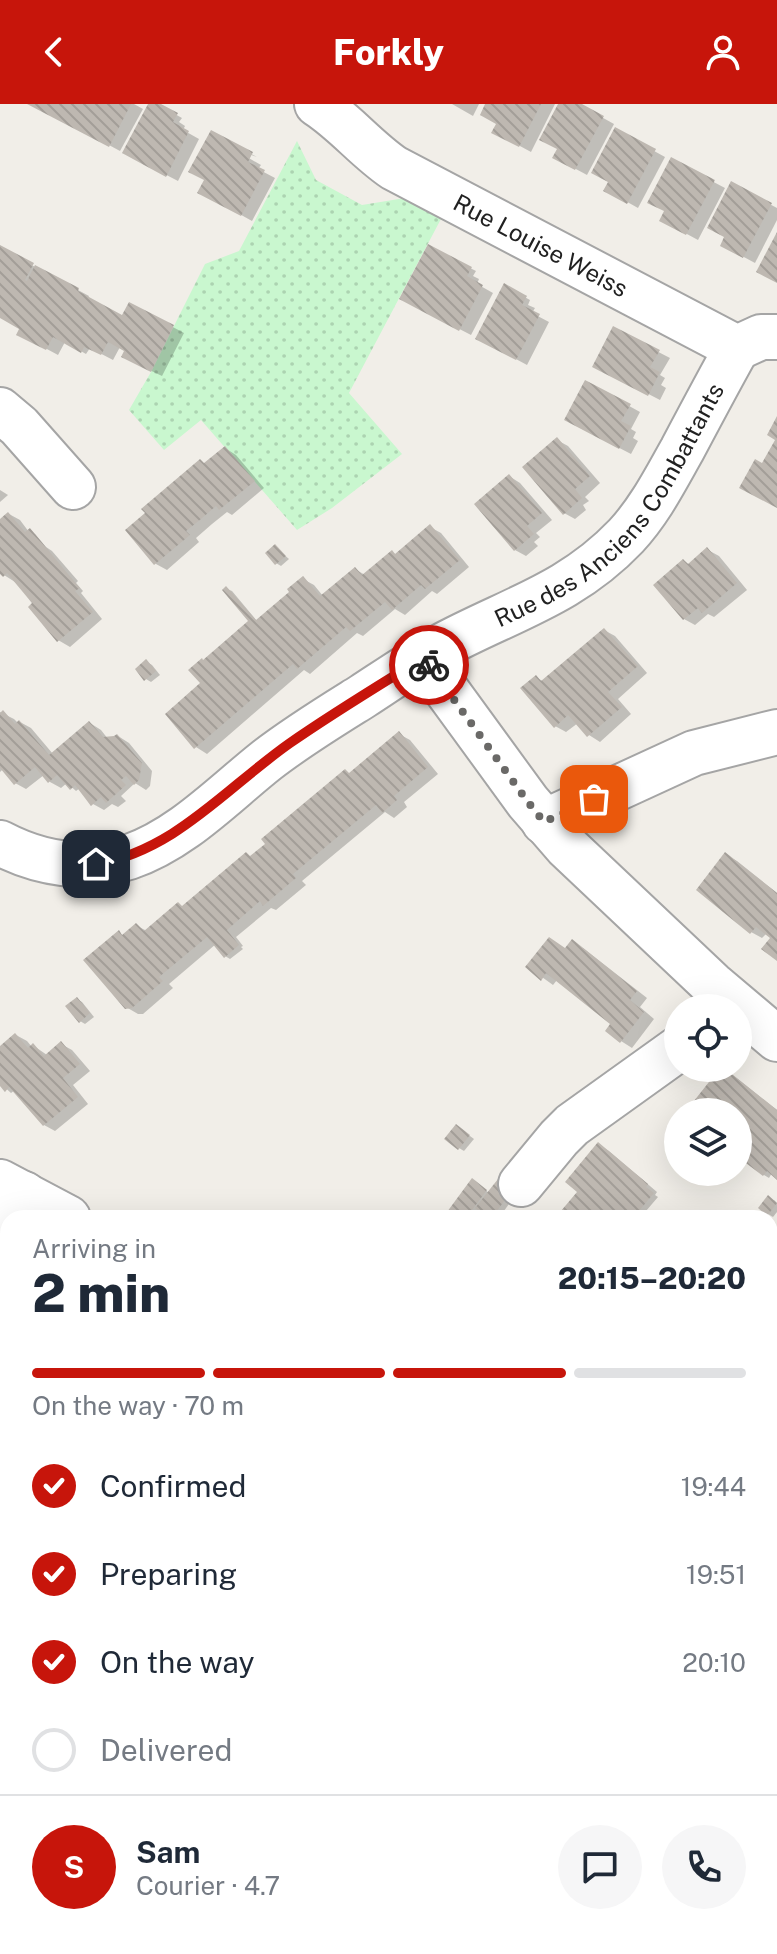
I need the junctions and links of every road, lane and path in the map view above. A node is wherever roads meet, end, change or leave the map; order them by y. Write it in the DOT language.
graph roads {
  1 [pos="317,104"];
  2 [pos="757,342"];
  3 [pos="0,410"];
  4 [pos="73,487"];
  5 [pos="423,658"];
  6 [pos="777,732"];
  7 [pos="544,822"];
  8 [pos="0,843"];
  9 [pos="723,994"];
  10 [pos="752,1019"];
  11 [pos="777,1039"];
  12 [pos="664,1059"];
  13 [pos="521,1184"];
  14 [pos="8,1200"];
  15 [pos="41,1210"];
  1 -- 2 [label="street, Rue Louise Weiss"];
  2 -- 5 [label="street, Rue des Anciens Combattants"];
  3 -- 4 [label="street"];
  5 -- 7 [label="street"];
  5 -- 8 [label="street, Rue des Anciens Combattants"];
  6 -- 7 [label="street"];
  7 -- 9 [label="street"];
  10 -- 11 [label="street"];
  12 -- 13 [label="street"];
  14 -- 15 [label="street"];
}
